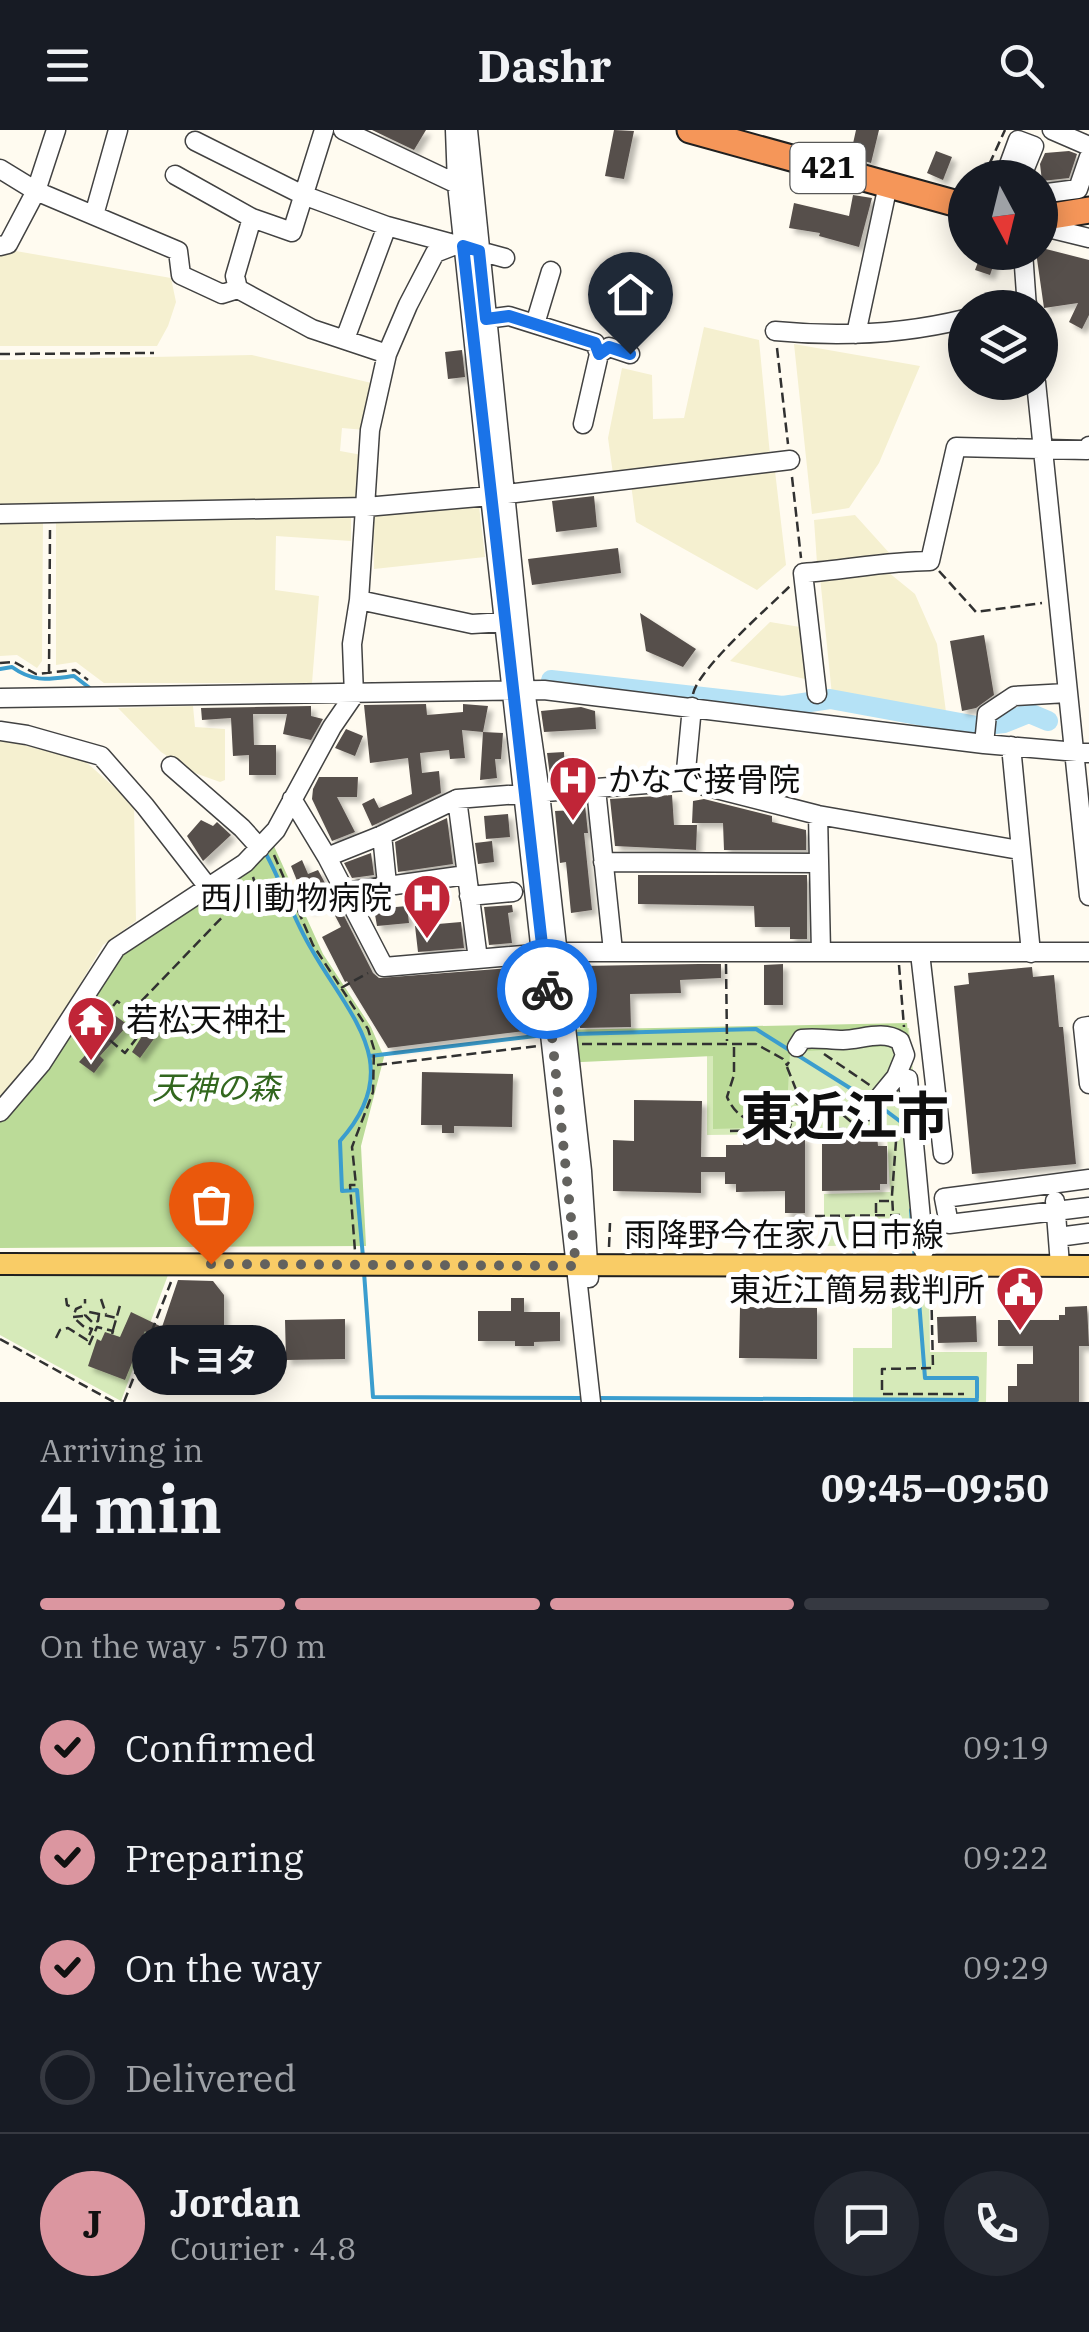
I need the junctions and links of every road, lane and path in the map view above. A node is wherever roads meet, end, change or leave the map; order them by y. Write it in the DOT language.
graph roads {
  1 [pos="56,130"];
  2 [pos="118,130"];
  3 [pos="324,130"];
  4 [pos="343,130"];
  5 [pos="455,130"];
  6 [pos="468,130"];
  7 [pos="690,130"];
  8 [pos="1006,130"];
  9 [pos="1013,130"];
  10 [pos="1052,130"];
  11 [pos="195,141"];
  12 [pos="1089,146"];
  13 [pos="1089,157"];
  14 [pos="992,160"];
  15 [pos="1000,160"];
  16 [pos="1011,160"];
  17 [pos="1029,160"];
  18 [pos="0,169"];
  19 [pos="175,175"];
  20 [pos="457,184"];
  21 [pos="888,185"];
  22 [pos="36,191"];
  23 [pos="1058,192"];
  24 [pos="303,195"];
  25 [pos="948,201"];
  26 [pos="94,215"];
  27 [pos="252,218"];
  28 [pos="1058,220"];
  29 [pos="1087,224"];
  30 [pos="1058,225"];
  31 [pos="386,226"];
  32 [pos="0,246"];
  33 [pos="465,247"];
  34 [pos="505,258"];
  35 [pos="551,271"];
  36 [pos="238,289"];
  37 [pos="486,319"];
  38 [pos="948,323"];
  39 [pos="535,324"];
  40 [pos="775,332"];
  41 [pos="856,334"];
  42 [pos="345,339"];
  43 [pos="154,353"];
  44 [pos="0,354"];
  45 [pos="387,354"];
  46 [pos="599,354"];
  47 [pos="630,354"];
  48 [pos="1038,400"];
  49 [pos="583,424"];
  50 [pos="1089,446"];
  51 [pos="1045,451"];
  52 [pos="790,460"];
  53 [pos="498,495"];
  54 [pos="366,507"];
  55 [pos="0,514"];
  56 [pos="50,514"];
  57 [pos="930,561"];
  58 [pos="803,573"];
  59 [pos="359,600"];
  60 [pos="1048,602"];
  61 [pos="504,622"];
  62 [pos="0,663"];
  63 [pos="50,674"];
  64 [pos="695,685"];
  65 [pos="518,690"];
  66 [pos="1067,692"];
  67 [pos="817,694"];
  68 [pos="354,695"];
  69 [pos="108,696"];
  70 [pos="0,698"];
  71 [pos="692,707"];
  72 [pos="0,731"];
  73 [pos="984,744"];
  74 [pos="1011,746"];
  75 [pos="1081,753"];
  76 [pos="171,766"];
  77 [pos="684,781"];
  78 [pos="596,789"];
  79 [pos="532,793"];
  80 [pos="458,799"];
  81 [pos="292,800"];
  82 [pos="818,816"];
  83 [pos="382,835"];
  84 [pos="264,844"];
  85 [pos="1019,850"];
  86 [pos="327,857"];
  87 [pos="603,862"];
  88 [pos="818,862"];
  89 [pos="244,863"];
  90 [pos="466,875"];
  91 [pos="387,884"];
  92 [pos="208,887"];
  93 [pos="345,892"];
  94 [pos="513,892"];
  95 [pos="469,896"];
  96 [pos="1089,896"];
  97 [pos="613,951"];
  98 [pos="550,952"];
  99 [pos="821,952"];
  100 [pos="1089,952"];
  101 [pos="920,953"];
  102 [pos="1031,953"];
  103 [pos="726,958"];
  104 [pos="899,958"];
  105 [pos="478,959"];
  106 [pos="383,965"];
  107 [pos="341,988"];
  108 [pos="77,1008"];
  109 [pos="131,1012"];
  110 [pos="1089,1026"];
  111 [pos="95,1029"];
  112 [pos="898,1038"];
  113 [pos="726,1043"];
  114 [pos="799,1043"];
  115 [pos="576,1044"];
  116 [pos="734,1044"];
  117 [pos="542,1045"];
  118 [pos="375,1063"];
  119 [pos="787,1066"];
  120 [pos="896,1077"];
  121 [pos="1089,1084"];
  122 [pos="880,1093"];
  123 [pos="868,1111"];
  124 [pos="0,1112"];
  125 [pos="793,1120"];
  126 [pos="858,1128"];
  127 [pos="789,1130"];
  128 [pos="730,1131"];
  129 [pos="943,1154"];
  130 [pos="1089,1179"];
  131 [pos="1054,1183"];
  132 [pos="893,1200"];
  133 [pos="1089,1207"];
  134 [pos="1056,1211"];
  135 [pos="876,1214"];
  136 [pos="893,1214"];
  137 [pos="815,1216"];
  138 [pos="914,1216"];
  139 [pos="610,1223"];
  140 [pos="1089,1233"];
  141 [pos="1058,1237"];
  142 [pos="609,1247"];
  143 [pos="895,1251"];
  144 [pos="355,1254"];
  145 [pos="928,1257"];
  146 [pos="0,1264"];
  147 [pos="1060,1265"];
  148 [pos="582,1266"];
  149 [pos="1089,1266"];
  150 [pos="176,1271"];
  151 [pos="66,1298"];
  152 [pos="85,1299"];
  153 [pos="101,1300"];
  154 [pos="121,1302"];
  155 [pos="76,1308"];
  156 [pos="98,1314"];
  157 [pos="106,1315"];
  158 [pos="85,1316"];
  159 [pos="73,1317"];
  160 [pos="117,1318"];
  161 [pos="56,1338"];
  162 [pos="0,1339"];
  163 [pos="89,1346"];
  164 [pos="964,1394"];
  165 [pos="894,1395"];
  166 [pos="114,1402"];
  167 [pos="124,1402"];
  168 [pos="591,1402"];
  169 [pos="603,1402"];
  170 [pos="894,1402"];
  1 -- 22 [label="street"];
  2 -- 26 [label="street"];
  3 -- 24 [label="street"];
  4 -- 20 [label="street"];
  5 -- 20 [label="street"];
  6 -- 33 [label="street"];
  7 -- 21 [label="highway, 421"];
  8 -- 14 [label="path"];
  9 -- 15 [label="street"];
  10 -- 12 [label="street"];
  11 -- 24 [label="street"];
  13 -- 23 [label="street"];
  16 -- 17 [label="street"];
  18 -- 22 [label="street"];
  19 -- 27 [label="street"];
  20 -- 33 [label="street"];
  21 -- 25 [label="highway, 421"];
  21 -- 41 [label="street"];
  22 -- 26 [label="street"];
  22 -- 32 [label="street"];
  24 -- 27 [label="street"];
  24 -- 31 [label="street"];
  26 -- 36 [label="street"];
  27 -- 36 [label="street"];
  28 -- 29 [label="highway"];
  29 -- 30 [label="street"];
  31 -- 33 [label="street"];
  31 -- 42 [label="street"];
  33 -- 34 [label="street"];
  33 -- 37 [label="street"];
  33 -- 45 [label="street"];
  33 -- 53 [label="street"];
  35 -- 39 [label="street"];
  36 -- 42 [label="street"];
  37 -- 39 [label="street"];
  37 -- 53 [label="street"];
  38 -- 41 [label="street"];
  39 -- 46 [label="street"];
  40 -- 41 [label="street"];
  40 -- 52 [label="path"];
  42 -- 45 [label="street"];
  43 -- 44 [label="path"];
  45 -- 54 [label="street"];
  46 -- 47 [label="street"];
  46 -- 49 [label="street"];
  48 -- 51 [label="street"];
  50 -- 51 [label="street"];
  51 -- 57 [label="street"];
  51 -- 66 [label="street"];
  52 -- 53 [label="street"];
  52 -- 58 [label="path"];
  53 -- 54 [label="street"];
  53 -- 61 [label="street"];
  53 -- 65 [label="street"];
  54 -- 56 [label="street"];
  54 -- 59 [label="street"];
  55 -- 56 [label="street"];
  56 -- 63 [label="path"];
  57 -- 58 [label="street"];
  57 -- 60 [label="path"];
  58 -- 64 [label="path"];
  58 -- 67 [label="street"];
  59 -- 61 [label="street"];
  59 -- 68 [label="street"];
  61 -- 65 [label="street"];
  62 -- 63 [label="path"];
  63 -- 69 [label="path"];
  65 -- 68 [label="street"];
  65 -- 71 [label="street"];
  65 -- 79 [label="street"];
  66 -- 73 [label="street"];
  66 -- 75 [label="street"];
  68 -- 69 [label="street"];
  68 -- 81 [label="street"];
  69 -- 70 [label="street"];
  71 -- 73 [label="street"];
  71 -- 77 [label="street"];
  72 -- 92 [label="street"];
  73 -- 74 [label="street"];
  74 -- 75 [label="street"];
  74 -- 85 [label="street"];
  75 -- 96 [label="street"];
  76 -- 84 [label="street"];
  77 -- 78 [label="street"];
  77 -- 82 [label="street"];
  78 -- 79 [label="street"];
  78 -- 87 [label="street"];
  79 -- 80 [label="street"];
  79 -- 98 [label="street"];
  80 -- 83 [label="street"];
  80 -- 90 [label="street"];
  81 -- 84 [label="street"];
  81 -- 86 [label="street"];
  82 -- 85 [label="street"];
  82 -- 88 [label="street"];
  83 -- 86 [label="street"];
  83 -- 91 [label="street"];
  84 -- 89 [label="street"];
  84 -- 107 [label="path"];
  85 -- 102 [label="street"];
  86 -- 93 [label="street"];
  87 -- 88 [label="street"];
  87 -- 97 [label="street"];
  88 -- 99 [label="street"];
  89 -- 92 [label="street"];
  89 -- 109 [label="path"];
  90 -- 91 [label="street"];
  90 -- 95 [label="street"];
  91 -- 93 [label="street"];
  92 -- 108 [label="street"];
  93 -- 106 [label="street"];
  94 -- 95 [label="street"];
  95 -- 105 [label="street"];
  97 -- 98 [label="street"];
  97 -- 99 [label="street"];
  98 -- 105 [label="street"];
  98 -- 148 [label="street"];
  99 -- 101 [label="street"];
  100 -- 102 [label="street"];
  101 -- 102 [label="street"];
  101 -- 129 [label="street"];
  103 -- 113 [label="path"];
  104 -- 112 [label="path"];
  105 -- 106 [label="street"];
  106 -- 107 [label="path"];
  107 -- 118 [label="path"];
  108 -- 111 [label="path"];
  108 -- 124 [label="street"];
  109 -- 111 [label="path"];
  109 -- 111 [label="path"];
  110 -- 121 [label="street"];
  112 -- 114 [label="street"];
  112 -- 120 [label="street"];
  113 -- 115 [label="path"];
  113 -- 116 [label="path"];
  114 -- 119 [label="path"];
  114 -- 122 [label="path"];
  116 -- 119 [label="path"];
  116 -- 125 [label="path"];
  117 -- 118 [label="path"];
  118 -- 144 [label="path"];
  119 -- 125 [label="path"];
  120 -- 122 [label="street"];
  120 -- 145 [label="street"];
  122 -- 123 [label="street"];
  123 -- 126 [label="path"];
  125 -- 126 [label="path"];
  125 -- 127 [label="path"];
  126 -- 127 [label="path"];
  126 -- 132 [label="path"];
  127 -- 128 [label="path"];
  130 -- 131 [label="street"];
  131 -- 134 [label="street"];
  131 -- 134 [label="street"];
  132 -- 135 [label="path"];
  132 -- 136 [label="path"];
  133 -- 134 [label="street"];
  134 -- 141 [label="street"];
  135 -- 136 [label="path"];
  135 -- 137 [label="path"];
  136 -- 138 [label="path"];
  136 -- 143 [label="path"];
  139 -- 142 [label="path"];
  140 -- 141 [label="street"];
  141 -- 147 [label="street"];
  145 -- 147 [label="main road, 雨降野今在家八日市線"];
  145 -- 148 [label="main road, 雨降野今在家八日市線"];
  145 -- 165 [label="path"];
  146 -- 148 [label="main road, 雨降野今在家八日市線"];
  147 -- 149 [label="main road, 雨降野今在家八日市線"];
  148 -- 168 [label="street"];
  148 -- 169 [label="street"];
  150 -- 167 [label="path"];
  151 -- 155 [label="path"];
  152 -- 155 [label="path"];
  153 -- 157 [label="path"];
  154 -- 160 [label="path"];
  155 -- 159 [label="path"];
  156 -- 157 [label="path"];
  156 -- 158 [label="path"];
  156 -- 158 [label="path"];
  157 -- 160 [label="path"];
  158 -- 159 [label="path"];
  159 -- 161 [label="path"];
  160 -- 163 [label="path"];
  162 -- 166 [label="path"];
  164 -- 165 [label="path"];
  165 -- 170 [label="path"];
}
